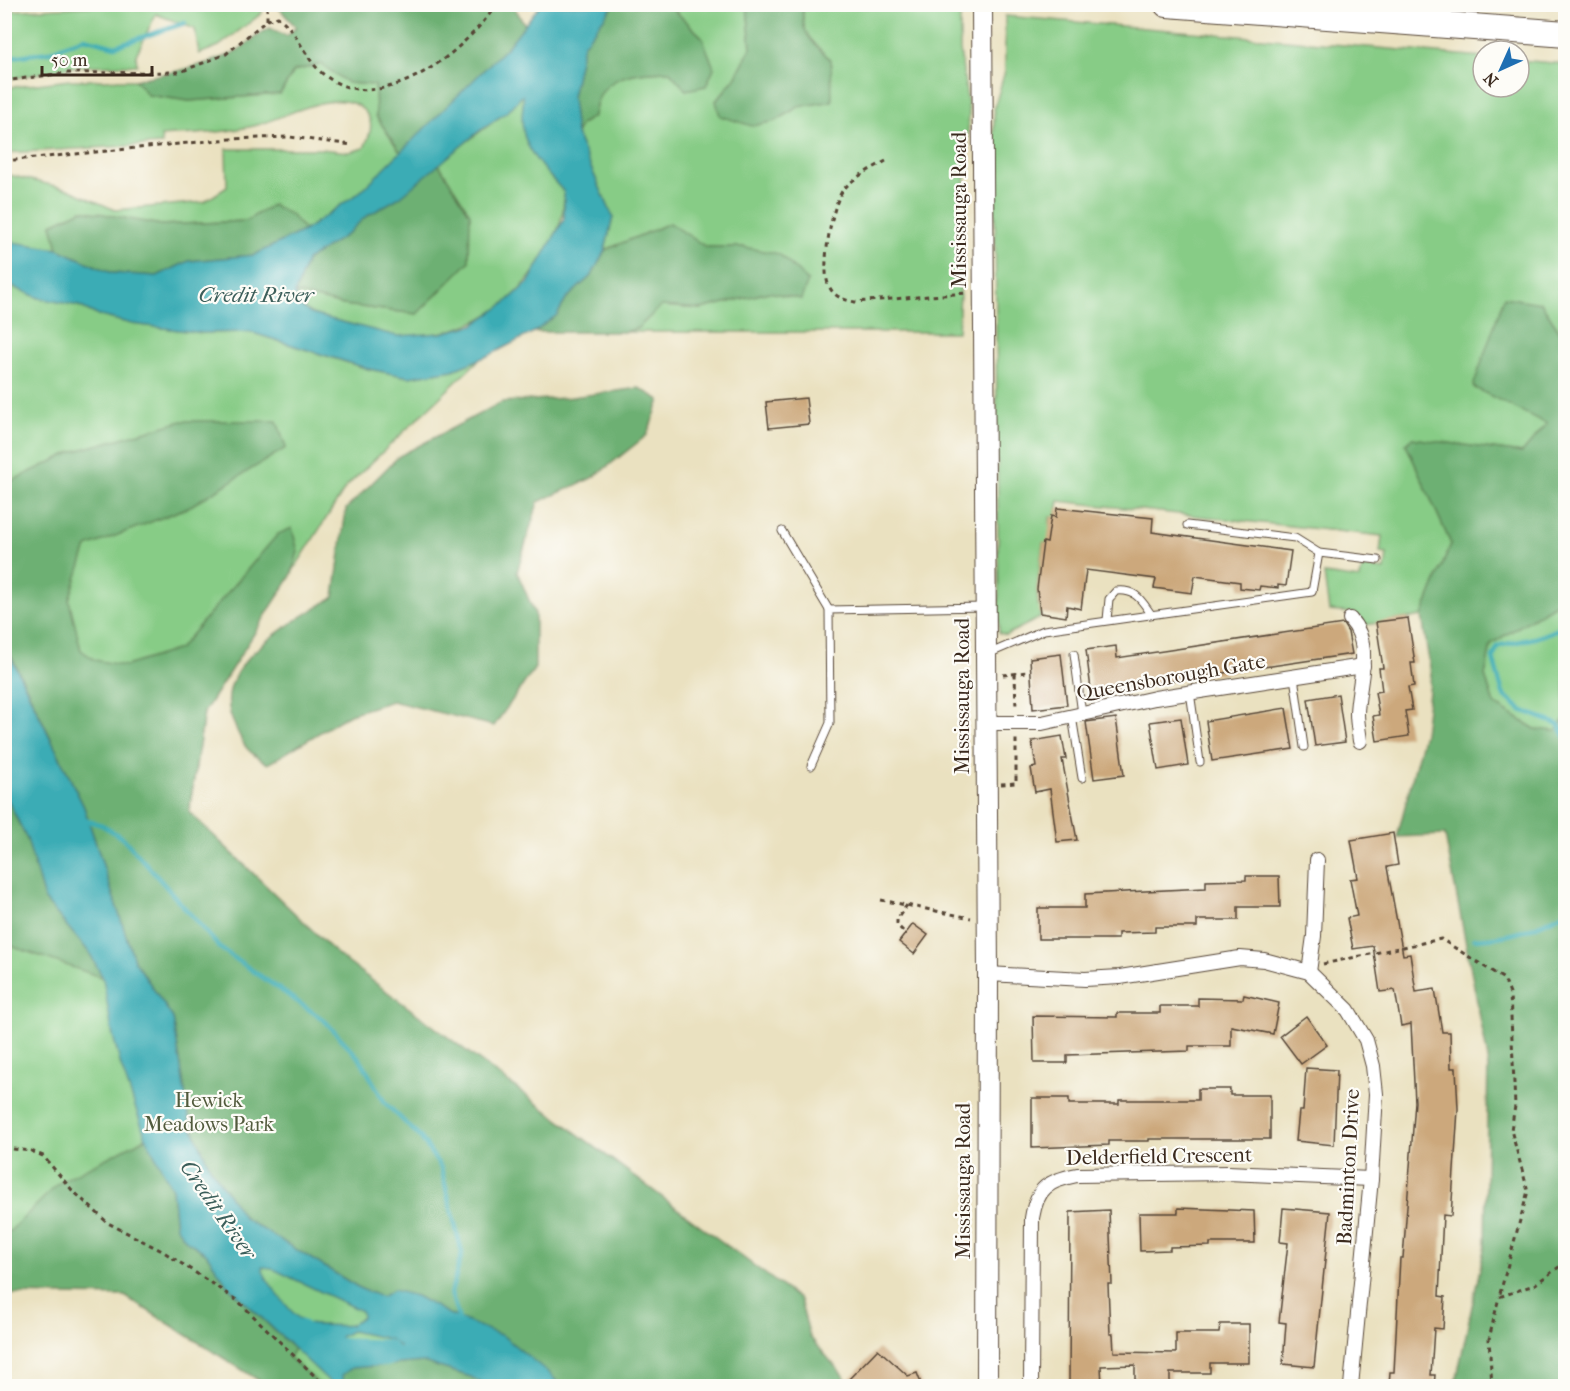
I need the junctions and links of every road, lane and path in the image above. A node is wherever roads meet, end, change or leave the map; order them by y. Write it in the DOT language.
graph roads {
  1 [pos="267,4"];
  2 [pos="497,4"];
  3 [pos="982,4"];
  4 [pos="1167,4"];
  5 [pos="267,20"];
  6 [pos="1566,34"];
  7 [pos="4,81"];
  8 [pos="354,145"];
  9 [pos="886,160"];
  10 [pos="4,161"];
  11 [pos="984,292"];
  12 [pos="1187,525"];
  13 [pos="782,531"];
  14 [pos="1319,553"];
  15 [pos="1378,560"];
  16 [pos="986,607"];
  17 [pos="829,610"];
  18 [pos="1151,615"];
  19 [pos="1350,619"];
  20 [pos="1107,620"];
  21 [pos="1074,654"];
  22 [pos="986,655"];
  23 [pos="1363,666"];
  24 [pos="1028,672"];
  25 [pos="1015,673"];
  26 [pos="996,676"];
  27 [pos="1294,677"];
  28 [pos="1190,692"];
  29 [pos="1077,715"];
  30 [pos="1016,718"];
  31 [pos="986,723"];
  32 [pos="1016,734"];
  33 [pos="1360,741"];
  34 [pos="1304,747"];
  35 [pos="1200,762"];
  36 [pos="811,766"];
  37 [pos="1082,778"];
  38 [pos="998,785"];
  39 [pos="1317,860"];
  40 [pos="881,900"];
  41 [pos="907,905"];
  42 [pos="973,918"];
  43 [pos="903,931"];
  44 [pos="1309,969"];
  45 [pos="988,974"];
  46 [pos="4,1148"];
  47 [pos="1371,1179"];
  48 [pos="1566,1262"];
  49 [pos="1499,1297"];
  50 [pos="325,1386"];
  51 [pos="987,1386"];
  52 [pos="1031,1386"];
  53 [pos="1351,1386"];
  54 [pos="1492,1386"];
  1 -- 5 [label="path"];
  2 -- 5 [label="path"];
  3 -- 11 [label="main road, Mississauga Road"];
  4 -- 6 [label="highway"];
  5 -- 7 [label="path"];
  8 -- 10 [label="path"];
  9 -- 11 [label="path"];
  11 -- 16 [label="main road, Mississauga Road"];
  12 -- 14 [label="lane"];
  13 -- 17 [label="lane"];
  14 -- 15 [label="lane"];
  14 -- 18 [label="lane"];
  16 -- 17 [label="lane"];
  16 -- 22 [label="main road, Mississauga Road"];
  17 -- 36 [label="lane"];
  18 -- 20 [label="lane"];
  18 -- 20 [label="lane"];
  19 -- 23 [label="street"];
  20 -- 22 [label="lane"];
  21 -- 29 [label="lane"];
  22 -- 31 [label="main road, Mississauga Road"];
  23 -- 27 [label="street, Queensborough Gate"];
  23 -- 33 [label="street"];
  24 -- 25 [label="path"];
  25 -- 26 [label="path"];
  25 -- 30 [label="path"];
  27 -- 28 [label="street, Queensborough Gate"];
  27 -- 34 [label="lane"];
  28 -- 29 [label="street, Queensborough Gate"];
  28 -- 35 [label="lane"];
  29 -- 31 [label="street, Queensborough Gate"];
  29 -- 37 [label="lane"];
  31 -- 45 [label="main road, Mississauga Road"];
  32 -- 38 [label="path"];
  39 -- 44 [label="street"];
  40 -- 41 [label="path"];
  41 -- 42 [label="path"];
  41 -- 43 [label="path"];
  44 -- 45 [label="street, Badminton Drive"];
  44 -- 47 [label="street, Badminton Drive"];
  44 -- 49 [label="path"];
  45 -- 51 [label="main road, Mississauga Road"];
  46 -- 50 [label="path"];
  47 -- 52 [label="street, Delderfield Crescent"];
  47 -- 53 [label="street, Badminton Drive"];
  48 -- 49 [label="path"];
  49 -- 54 [label="path"];
}
